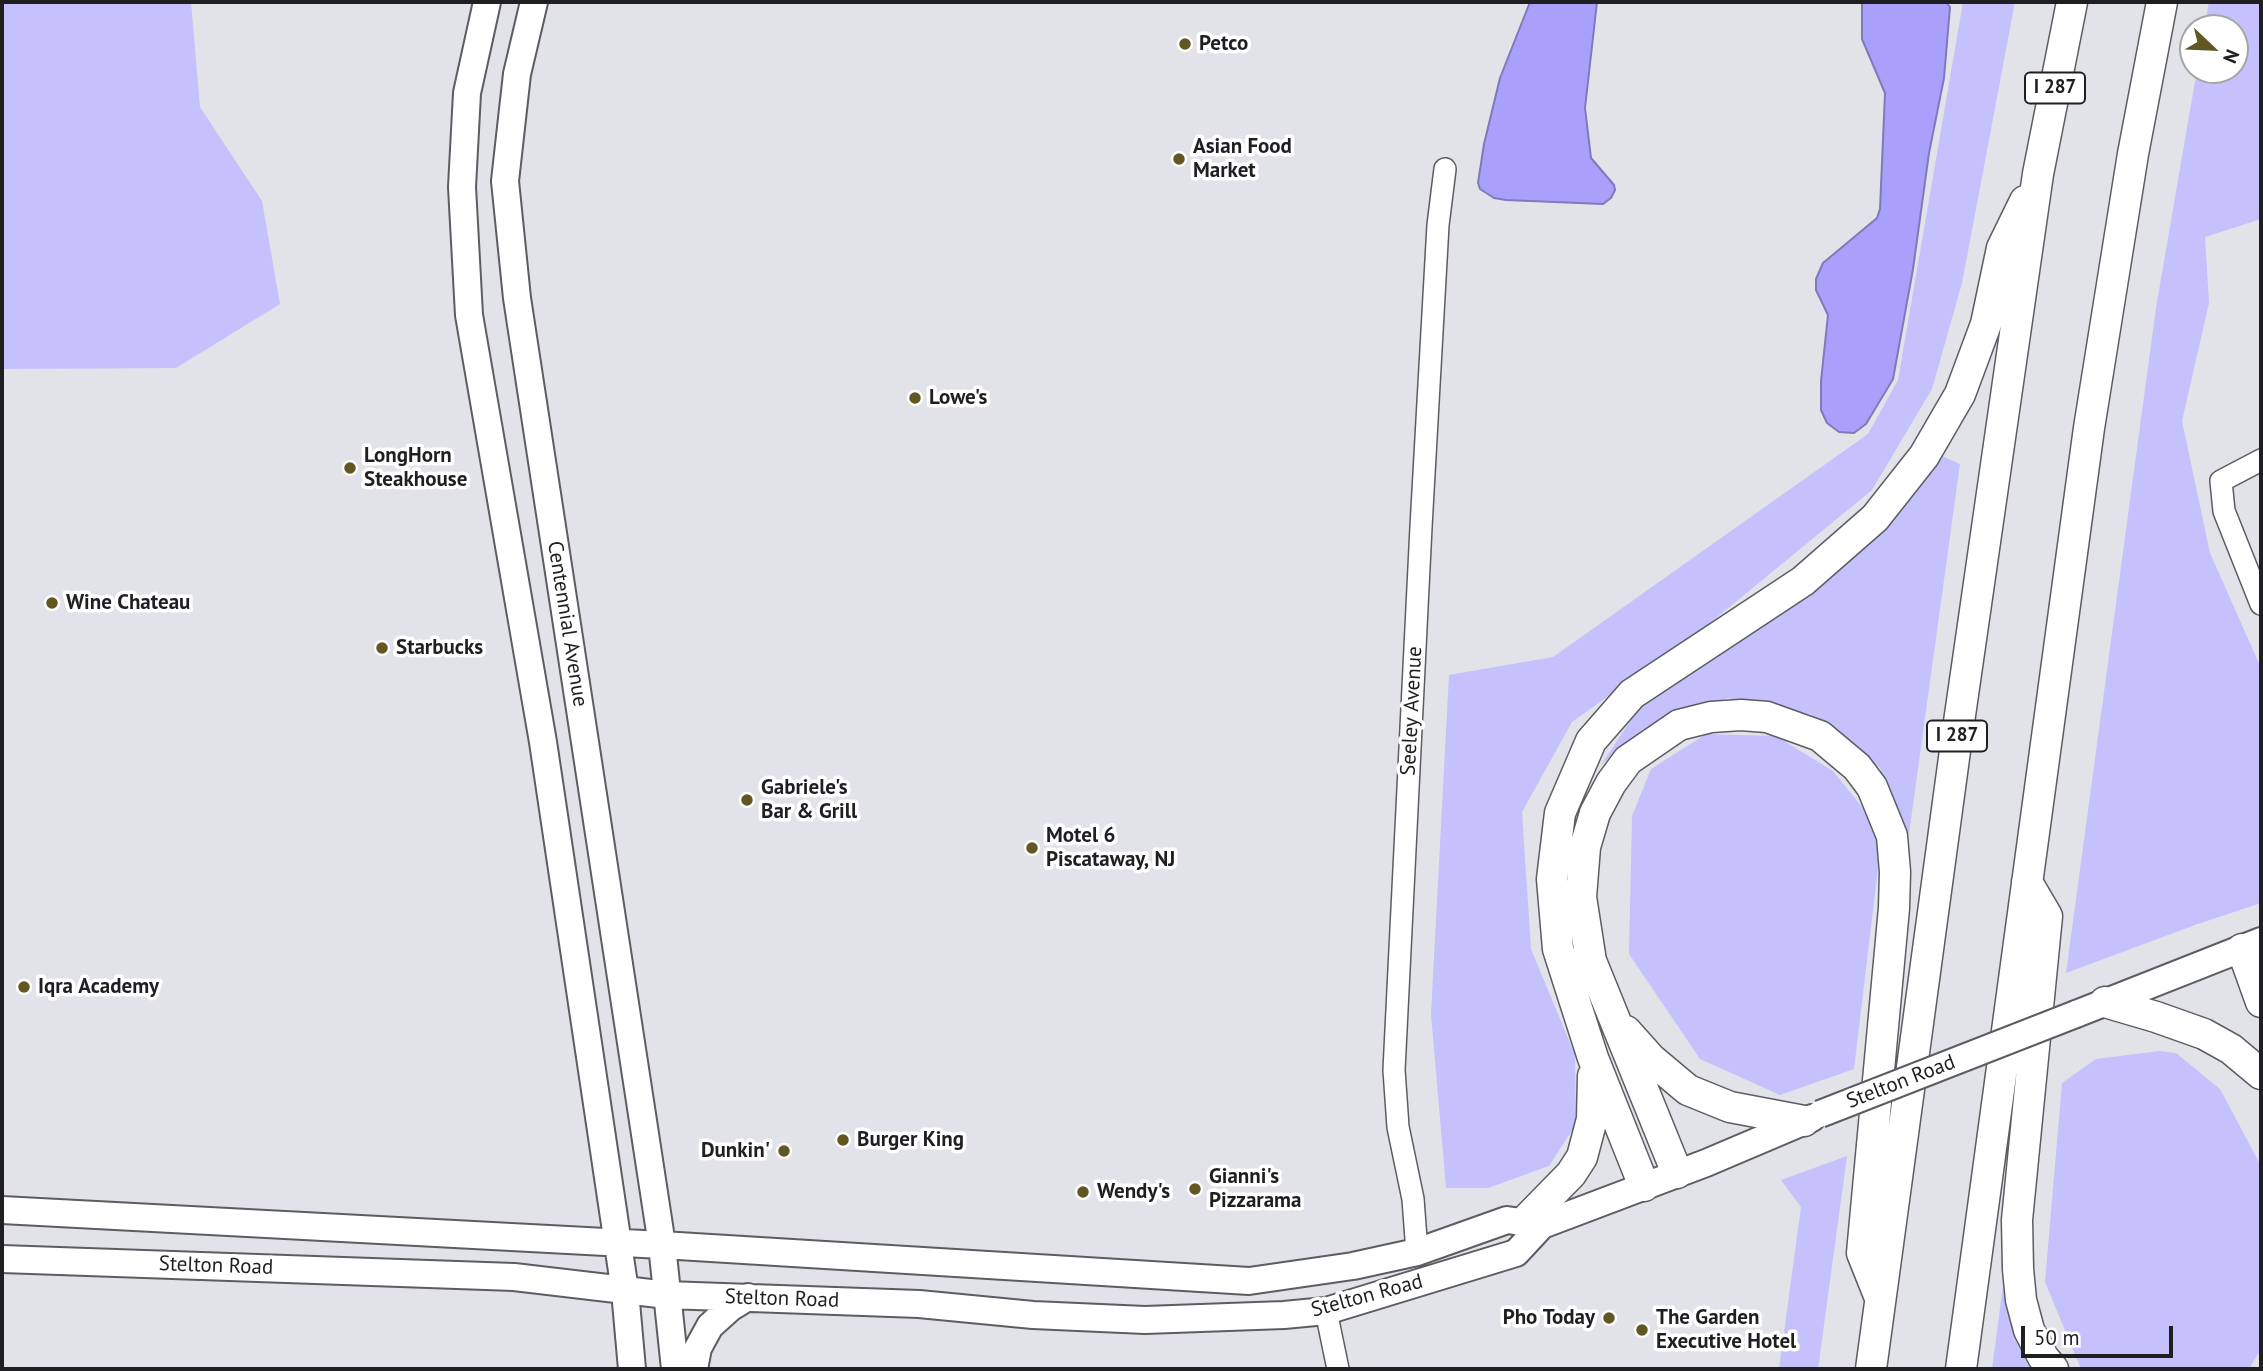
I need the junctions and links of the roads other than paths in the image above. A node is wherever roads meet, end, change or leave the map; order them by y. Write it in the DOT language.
graph roads {
  1 [pos="487,2"];
  2 [pos="534,2"];
  3 [pos="2072,2"];
  4 [pos="2162,2"];
  5 [pos="1445,169"];
  6 [pos="2038,174"];
  7 [pos="2256,463"];
  8 [pos="2261,604"];
  9 [pos="2027,883"];
  10 [pos="2251,945"];
  11 [pos="2105,1002"];
  12 [pos="2261,1002"];
  13 [pos="1609,1008"];
  14 [pos="1593,1058"];
  15 [pos="2261,1074"];
  16 [pos="1812,1118"];
  17 [pos="1677,1172"];
  18 [pos="1644,1186"];
  19 [pos="2,1210"];
  20 [pos="1533,1224"];
  21 [pos="618,1243"];
  22 [pos="662,1245"];
  23 [pos="1417,1252"];
  24 [pos="2,1259"];
  25 [pos="625,1291"];
  26 [pos="667,1294"];
  27 [pos="748,1297"];
  28 [pos="1881,1298"];
  29 [pos="1326,1311"];
  30 [pos="632,1369"];
  31 [pos="675,1369"];
  32 [pos="694,1369"];
  33 [pos="1338,1369"];
  34 [pos="1871,1369"];
  35 [pos="1961,1369"];
  36 [pos="2053,1369"];
  1 -- 21 [label="main road, Centennial Avenue"];
  2 -- 22 [label="main road, Centennial Avenue"];
  3 -- 6 [label="highway, I 287"];
  4 -- 9 [label="highway"];
  5 -- 23 [label="street, Seeley Avenue"];
  6 -- 14 [label="highway"];
  6 -- 28 [label="highway, I 287"];
  7 -- 8 [label="street"];
  9 -- 35 [label="highway"];
  9 -- 36 [label="highway"];
  10 -- 11 [label="main road, Stelton Road"];
  10 -- 12 [label="highway"];
  11 -- 15 [label="highway"];
  11 -- 16 [label="main road, Stelton Road, bridge"];
  13 -- 16 [label="highway"];
  13 -- 17 [label="highway"];
  13 -- 28 [label="highway"];
  14 -- 18 [label="highway"];
  14 -- 20 [label="highway"];
  16 -- 17 [label="main road, Stelton Road"];
  17 -- 18 [label="main road, Stelton Road"];
  18 -- 20 [label="main road, Stelton Road"];
  19 -- 21 [label="main road, Stelton Road"];
  20 -- 23 [label="main road, Stelton Road"];
  20 -- 29 [label="main road, Stelton Road"];
  21 -- 22 [label="main road, Stelton Road"];
  21 -- 25 [label="main road, Centennial Avenue"];
  22 -- 23 [label="main road, Stelton Road"];
  22 -- 26 [label="main road, Centennial Avenue"];
  24 -- 25 [label="main road, Stelton Road"];
  25 -- 26 [label="main road, Stelton Road"];
  25 -- 30 [label="main road, Centennial Avenue"];
  26 -- 27 [label="main road, Stelton Road"];
  26 -- 31 [label="main road, Centennial Avenue"];
  27 -- 29 [label="main road, Stelton Road"];
  27 -- 32 [label="main road"];
  28 -- 34 [label="highway, I 287"];
  29 -- 33 [label="street"];
}
